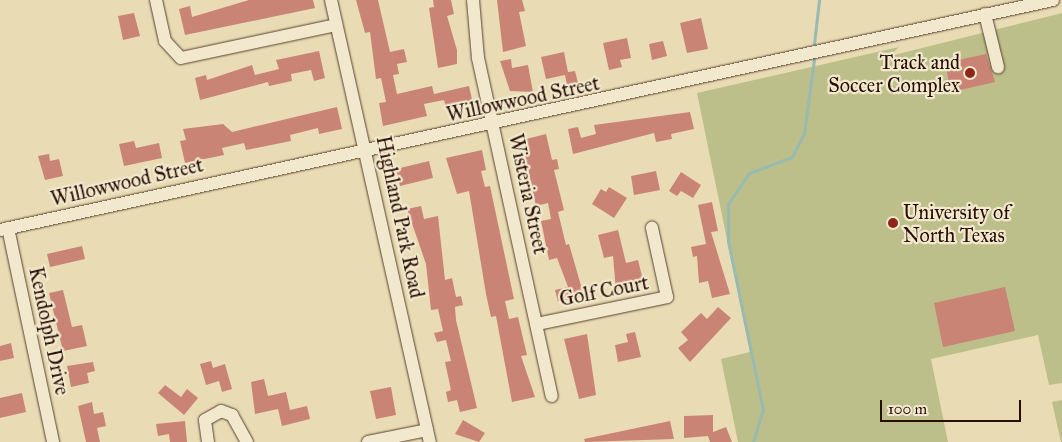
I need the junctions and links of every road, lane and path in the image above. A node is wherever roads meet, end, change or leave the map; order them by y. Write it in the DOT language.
graph roads {
  1 [pos="156,0"];
  2 [pos="331,0"];
  3 [pos="473,0"];
  4 [pos="1053,0"];
  5 [pos="985,14"];
  6 [pos="336,25"];
  7 [pos="998,68"];
  8 [pos="494,122"];
  9 [pos="367,152"];
  10 [pos="652,228"];
  11 [pos="4,229"];
  12 [pos="537,324"];
  13 [pos="552,396"];
  14 [pos="428,436"];
  15 [pos="53,442"];
  16 [pos="208,442"];
  17 [pos="247,442"];
  18 [pos="368,442"];
  1 -- 6 [label="street"];
  2 -- 6 [label="street, Highland Park Road"];
  3 -- 8 [label="street, Wisteria Street"];
  4 -- 5 [label="street, Willowwood Street"];
  5 -- 7 [label="street"];
  5 -- 8 [label="street, Willowwood Street"];
  6 -- 9 [label="street, Highland Park Road"];
  8 -- 9 [label="street, Willowwood Street"];
  8 -- 12 [label="street, Wisteria Street"];
  9 -- 11 [label="street, Willowwood Street"];
  9 -- 14 [label="street, Highland Park Road"];
  10 -- 12 [label="street, Golf Court"];
  11 -- 15 [label="street, Kendolph Drive"];
  12 -- 13 [label="street, Wisteria Street"];
  14 -- 18 [label="street"];
  16 -- 17 [label="street"];
}
